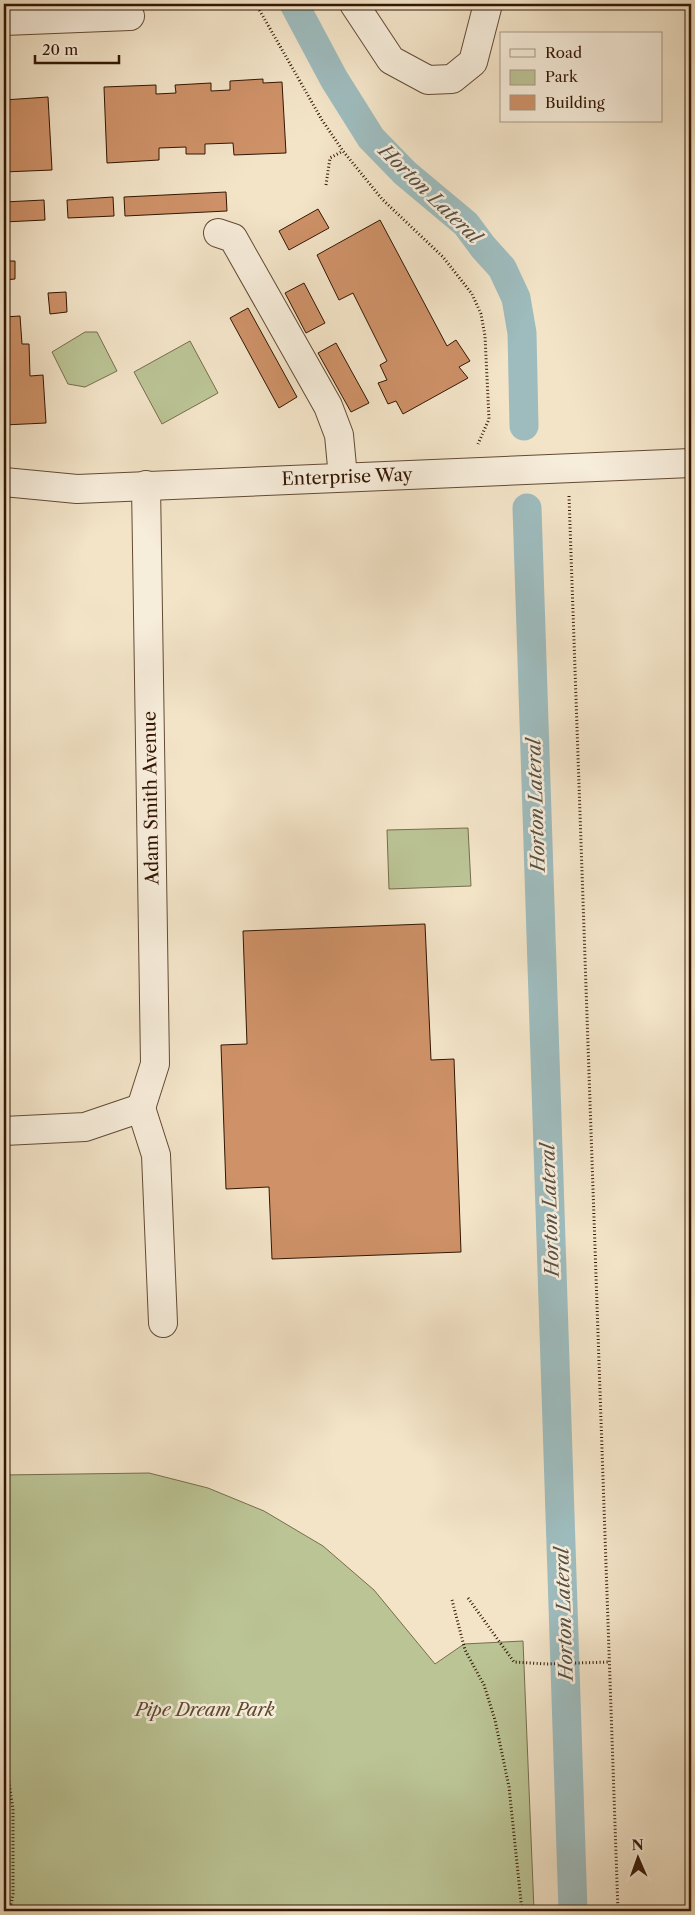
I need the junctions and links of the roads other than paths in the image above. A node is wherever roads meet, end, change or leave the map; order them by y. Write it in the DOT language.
graph roads {
  1 [pos="354,4"];
  2 [pos="488,4"];
  3 [pos="130,16"];
  4 [pos="4,22"];
  5 [pos="218,233"];
  6 [pos="691,463"];
  7 [pos="343,477"];
  8 [pos="4,482"];
  9 [pos="146,485"];
  10 [pos="141,1108"];
  11 [pos="4,1131"];
  12 [pos="163,1324"];
  1 -- 2 [label="street"];
  3 -- 4 [label="street"];
  5 -- 7 [label="street"];
  6 -- 7 [label="street, Enterprise Way"];
  7 -- 9 [label="street, Enterprise Way"];
  8 -- 9 [label="street, Enterprise Way"];
  9 -- 10 [label="street, Adam Smith Avenue"];
  10 -- 11 [label="street"];
  10 -- 12 [label="street"];
}
